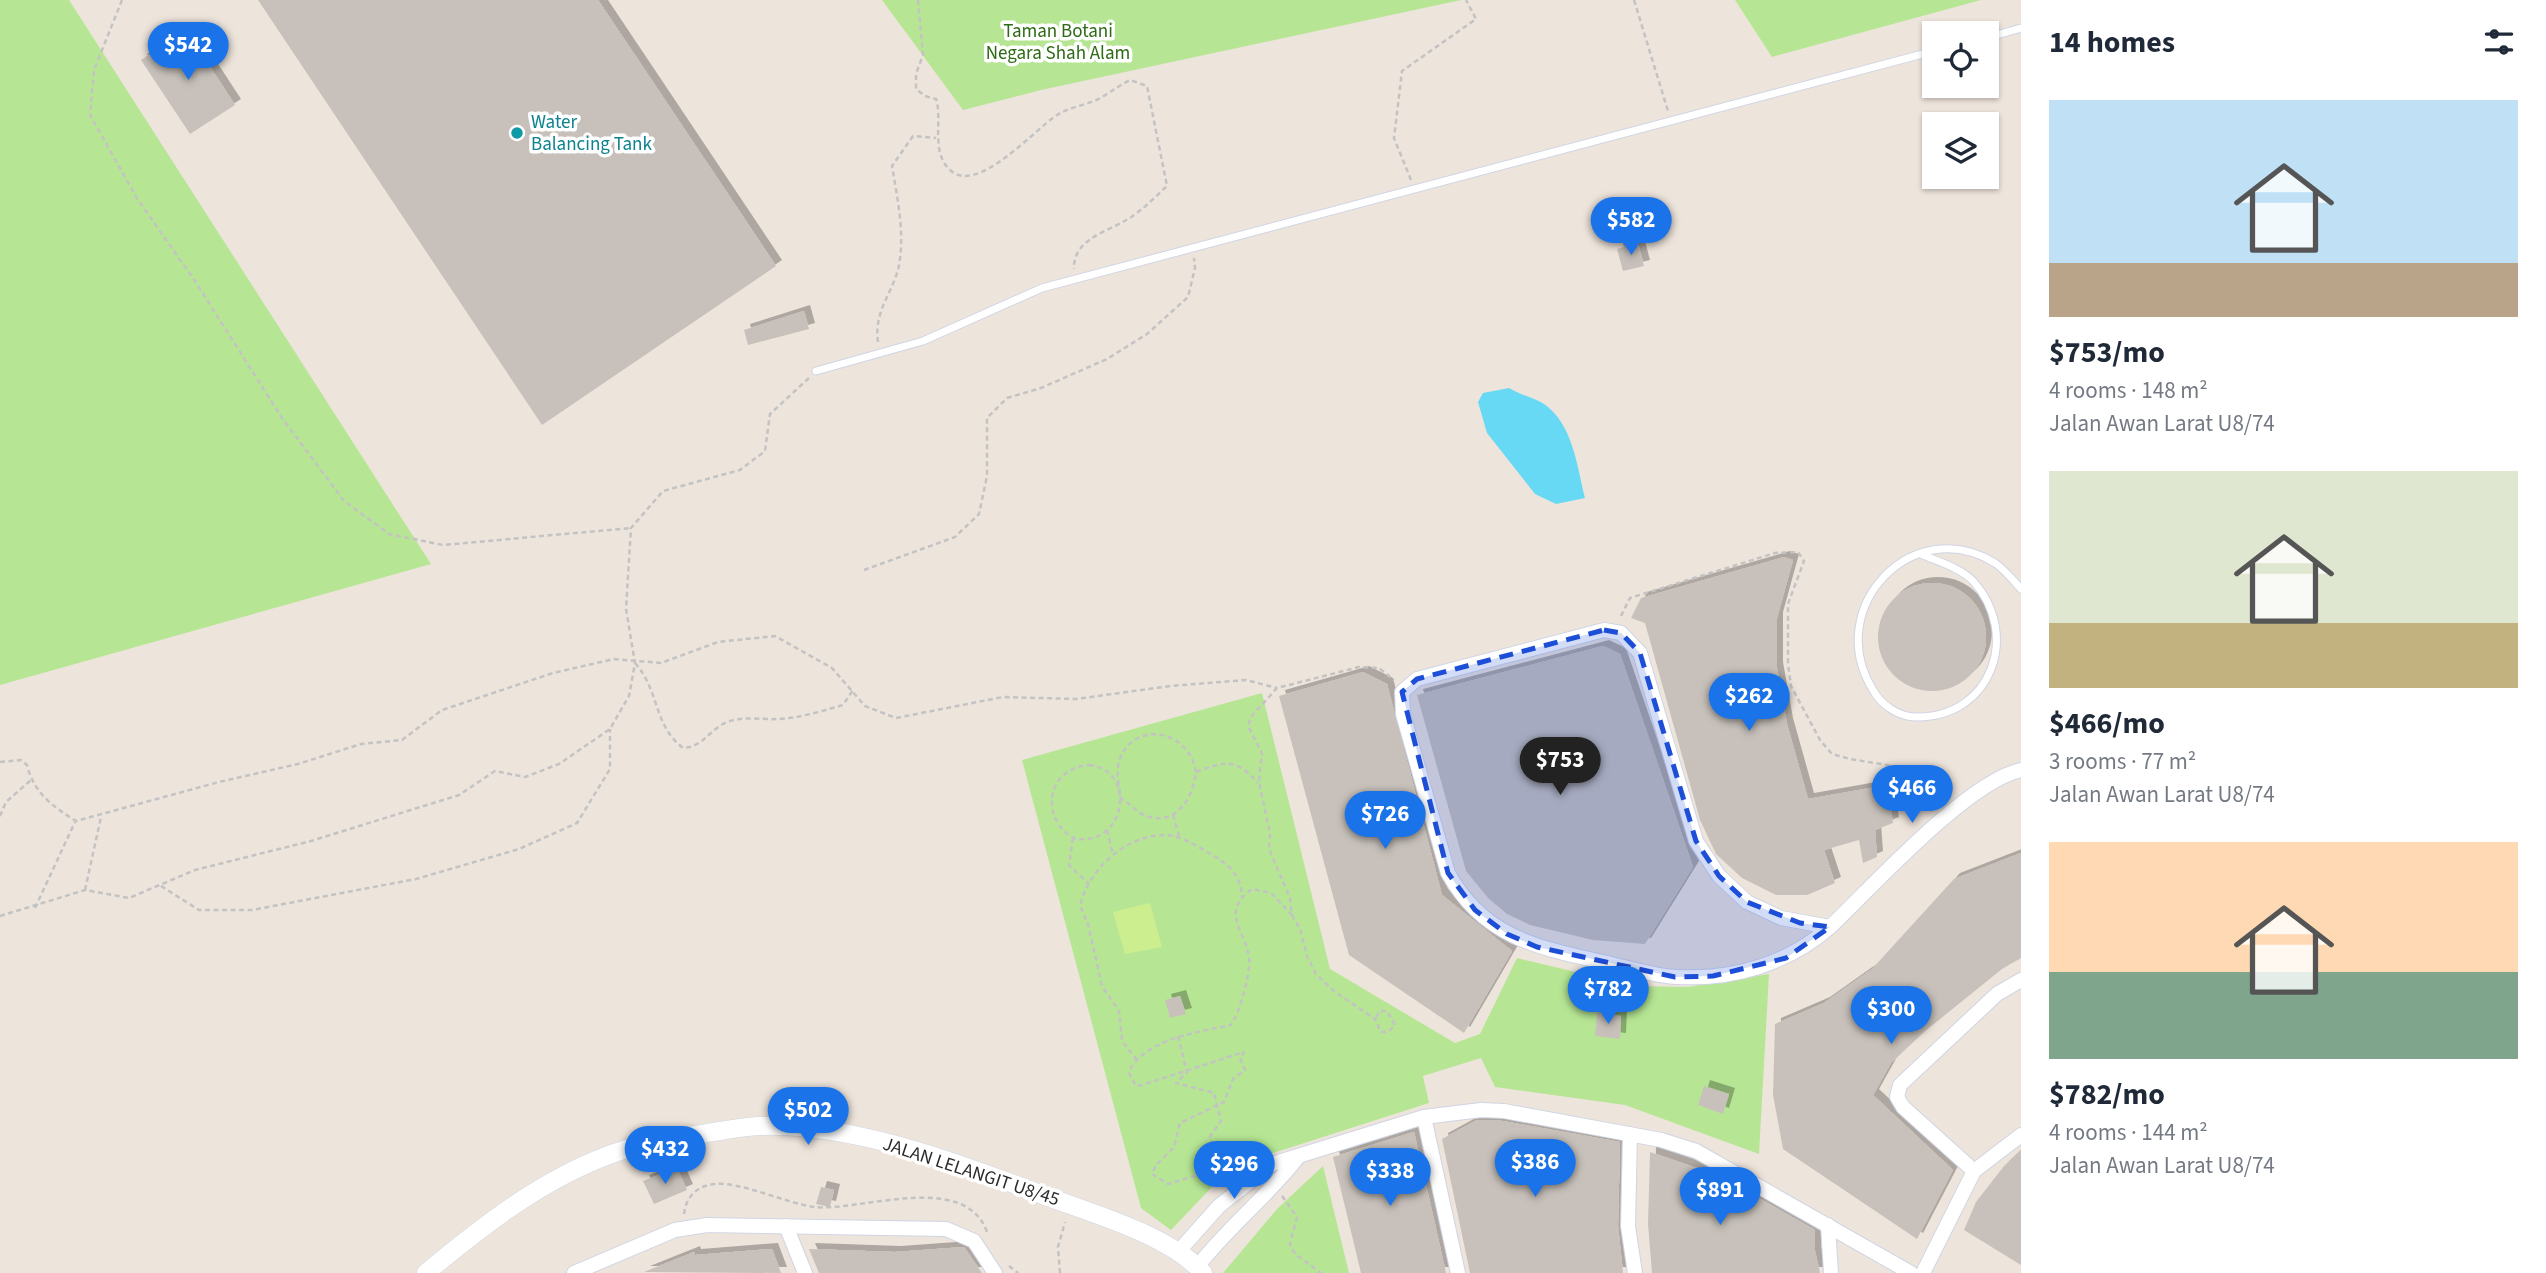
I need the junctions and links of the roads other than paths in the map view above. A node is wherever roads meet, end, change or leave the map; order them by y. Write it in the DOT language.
graph roads {
  1 [pos="2021,28"];
  2 [pos="1999,34"];
  3 [pos="1922,54"];
  4 [pos="816,371"];
  5 [pos="1921,554"];
  6 [pos="2021,589"];
  7 [pos="2021,770"];
  8 [pos="1830,927"];
  9 [pos="2021,980"];
  10 [pos="1424,1117"];
  11 [pos="1630,1134"];
  12 [pos="2021,1135"];
  13 [pos="1298,1157"];
  14 [pos="1974,1171"];
  15 [pos="1828,1224"];
  16 [pos="786,1226"];
  17 [pos="1178,1252"];
  18 [pos="1000,1269"];
  19 [pos="597,1270"];
  20 [pos="1200,1270"];
  21 [pos="426,1273"];
  22 [pos="574,1273"];
  23 [pos="805,1273"];
  24 [pos="1458,1273"];
  25 [pos="1635,1273"];
  26 [pos="1831,1273"];
  27 [pos="1911,1273"];
  28 [pos="1923,1273"];
  1 -- 2 [label="lane"];
  3 -- 4 [label="lane"];
  5 -- 5 [label="lane"];
  5 -- 6 [label="lane"];
  7 -- 8 [label="street"];
  8 -- 8 [label="street"];
  9 -- 14 [label="street"];
  10 -- 11 [label="street"];
  10 -- 13 [label="street"];
  10 -- 24 [label="street"];
  11 -- 15 [label="street"];
  11 -- 25 [label="street"];
  12 -- 14 [label="street"];
  13 -- 17 [label="street"];
  13 -- 20 [label="street"];
  14 -- 28 [label="street"];
  15 -- 26 [label="street"];
  15 -- 27 [label="street"];
  16 -- 18 [label="street"];
  16 -- 19 [label="street"];
  16 -- 23 [label="street"];
  17 -- 20 [label="street, JALAN LELANGIT U8/45"];
  17 -- 21 [label="street, JALAN LELANGIT U8/45"];
  19 -- 22 [label="street"];
}
